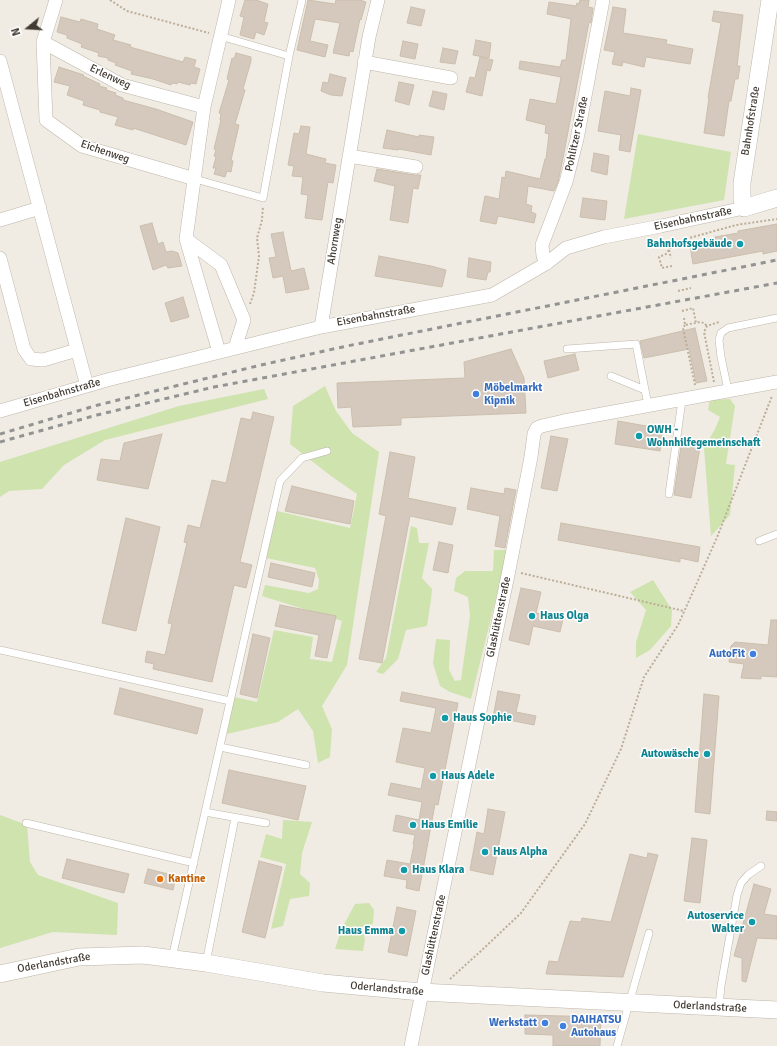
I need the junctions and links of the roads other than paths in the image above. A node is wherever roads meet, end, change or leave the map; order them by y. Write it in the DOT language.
graph roads {
  1 [pos="56,0"];
  2 [pos="230,0"];
  3 [pos="302,0"];
  4 [pos="378,0"];
  5 [pos="603,0"];
  6 [pos="770,0"];
  7 [pos="220,36"];
  8 [pos="43,42"];
  9 [pos="289,56"];
  10 [pos="0,61"];
  11 [pos="364,62"];
  12 [pos="451,78"];
  13 [pos="204,107"];
  14 [pos="349,156"];
  15 [pos="416,167"];
  16 [pos="195,179"];
  17 [pos="777,198"];
  18 [pos="40,208"];
  19 [pos="744,208"];
  20 [pos="0,220"];
  21 [pos="186,239"];
  22 [pos="0,258"];
  23 [pos="547,263"];
  24 [pos="777,318"];
  25 [pos="321,326"];
  26 [pos="234,348"];
  27 [pos="567,349"];
  28 [pos="77,350"];
  29 [pos="219,352"];
  30 [pos="611,376"];
  31 [pos="87,386"];
  32 [pos="775,388"];
  33 [pos="645,390"];
  34 [pos="722,391"];
  35 [pos="682,400"];
  36 [pos="648,405"];
  37 [pos="0,411"];
  38 [pos="327,451"];
  39 [pos="670,494"];
  40 [pos="777,534"];
  41 [pos="759,541"];
  42 [pos="0,650"];
  43 [pos="230,702"];
  44 [pos="220,747"];
  45 [pos="306,766"];
  46 [pos="205,812"];
  47 [pos="235,818"];
  48 [pos="26,823"];
  49 [pos="266,823"];
  50 [pos="194,863"];
  51 [pos="761,866"];
  52 [pos="649,932"];
  53 [pos="172,958"];
  54 [pos="206,963"];
  55 [pos="0,974"];
  56 [pos="428,993"];
  57 [pos="629,1002"];
  58 [pos="719,1008"];
  59 [pos="777,1010"];
  60 [pos="411,1046"];
  61 [pos="617,1046"];
  1 -- 8 [label="street, Eichenweg"];
  2 -- 7 [label="street"];
  3 -- 9 [label="lane"];
  4 -- 11 [label="street, Ahornweg"];
  5 -- 23 [label="street, Pohlitzer Straße"];
  6 -- 19 [label="street, Bahnhofstraße"];
  7 -- 9 [label="lane"];
  7 -- 13 [label="street"];
  8 -- 13 [label="street, Erlenweg"];
  8 -- 16 [label="street, Eichenweg"];
  9 -- 16 [label="lane"];
  10 -- 18 [label="street"];
  11 -- 12 [label="street"];
  11 -- 14 [label="street, Ahornweg"];
  13 -- 16 [label="street"];
  14 -- 15 [label="street"];
  14 -- 25 [label="street, Ahornweg"];
  16 -- 21 [label="street"];
  17 -- 19 [label="street"];
  18 -- 20 [label="street"];
  18 -- 28 [label="street"];
  19 -- 23 [label="street, Eisenbahnstraße"];
  21 -- 26 [label="street"];
  21 -- 29 [label="street"];
  22 -- 28 [label="street"];
  23 -- 25 [label="street, Eisenbahnstraße"];
  24 -- 34 [label="lane"];
  25 -- 26 [label="street, Eisenbahnstraße"];
  26 -- 29 [label="street, Eisenbahnstraße"];
  27 -- 33 [label="lane"];
  28 -- 31 [label="street"];
  29 -- 31 [label="street, Eisenbahnstraße"];
  30 -- 33 [label="lane"];
  31 -- 37 [label="street, Eisenbahnstraße"];
  32 -- 34 [label="street, Glashüttenstraße"];
  33 -- 36 [label="lane"];
  34 -- 35 [label="street, Glashüttenstraße"];
  35 -- 36 [label="street, Glashüttenstraße"];
  35 -- 39 [label="lane"];
  36 -- 56 [label="street, Glashüttenstraße"];
  38 -- 43 [label="lane"];
  40 -- 41 [label="lane"];
  42 -- 43 [label="lane"];
  43 -- 44 [label="lane"];
  44 -- 45 [label="lane"];
  44 -- 46 [label="lane"];
  46 -- 47 [label="lane"];
  46 -- 50 [label="lane"];
  47 -- 49 [label="lane"];
  47 -- 54 [label="lane"];
  48 -- 50 [label="lane"];
  50 -- 53 [label="lane"];
  51 -- 58 [label="lane"];
  52 -- 57 [label="lane"];
  53 -- 54 [label="street, Oderlandstraße"];
  53 -- 55 [label="street, Oderlandstraße"];
  54 -- 56 [label="street, Oderlandstraße"];
  56 -- 57 [label="street, Oderlandstraße"];
  56 -- 60 [label="street, Glashüttenstraße"];
  57 -- 58 [label="street, Oderlandstraße"];
  57 -- 61 [label="lane"];
  58 -- 59 [label="street, Oderlandstraße"];
}
